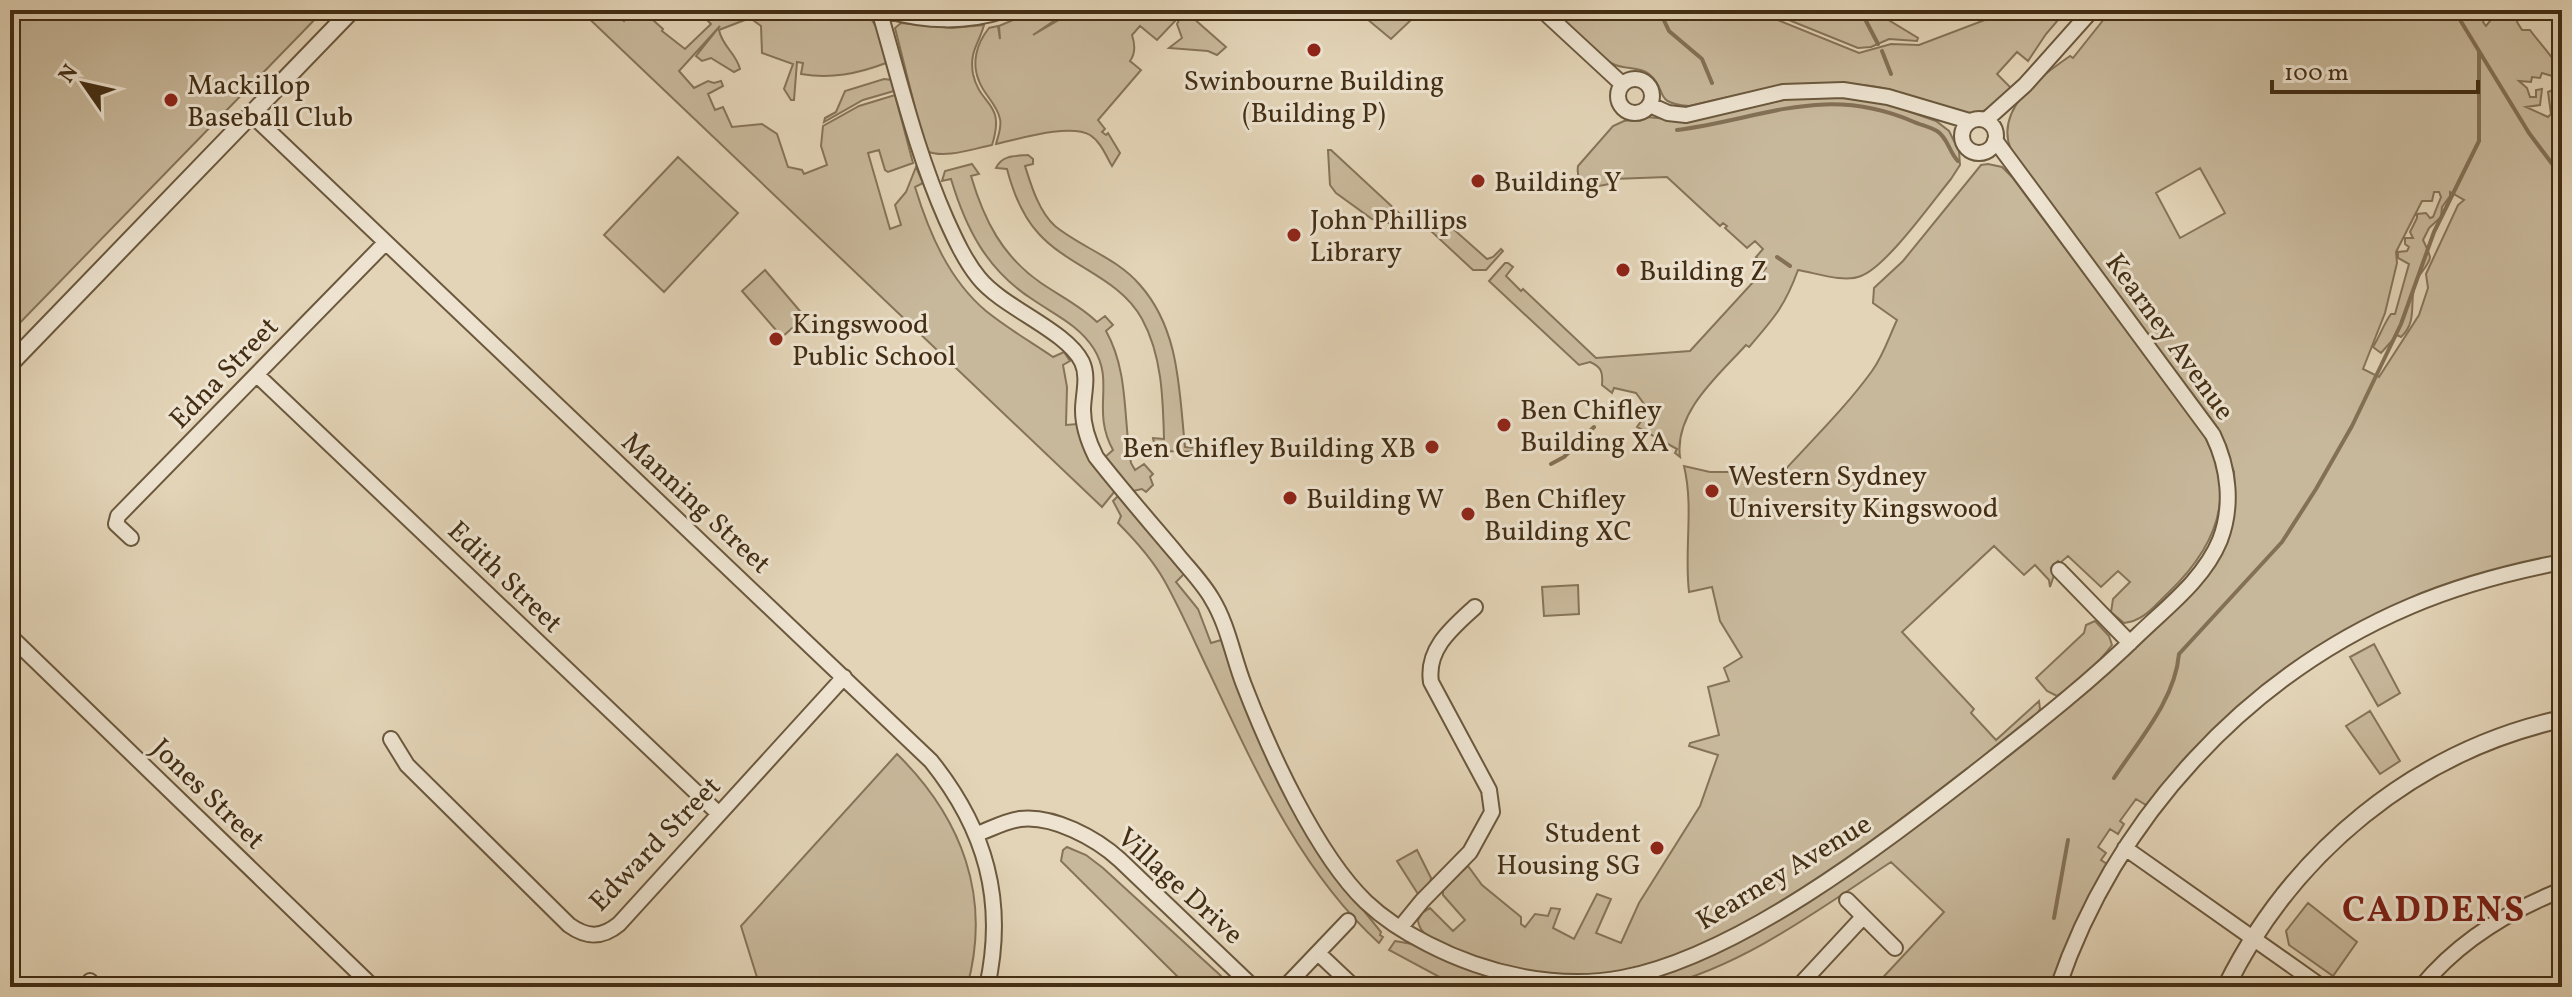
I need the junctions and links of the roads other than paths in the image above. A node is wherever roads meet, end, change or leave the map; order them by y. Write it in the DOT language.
graph roads {
  1 [pos="352,10"];
  2 [pos="879,10"];
  3 [pos="885,10"];
  4 [pos="1006,10"];
  5 [pos="1542,10"];
  6 [pos="2092,10"];
  7 [pos="1622,84"];
  8 [pos="1650,105"];
  9 [pos="251,114"];
  10 [pos="1965,127"];
  11 [pos="1991,135"];
  12 [pos="385,243"];
  13 [pos="10,364"];
  14 [pos="257,375"];
  15 [pos="131,538"];
  16 [pos="2562,562"];
  17 [pos="2059,570"];
  18 [pos="1475,607"];
  19 [pos="10,636"];
  20 [pos="2130,643"];
  21 [pos="844,677"];
  22 [pos="2562,719"];
  23 [pos="391,739"];
  24 [pos="719,814"];
  25 [pos="977,834"];
  26 [pos="2125,848"];
  27 [pos="2562,890"];
  28 [pos="1847,900"];
  29 [pos="1863,917"];
  30 [pos="1348,921"];
  31 [pos="1400,928"];
  32 [pos="2253,938"];
  33 [pos="1895,948"];
  34 [pos="1318,953"];
  35 [pos="373,987"];
  36 [pos="987,987"];
  37 [pos="1253,987"];
  38 [pos="1285,987"];
  39 [pos="1354,987"];
  40 [pos="1798,987"];
  41 [pos="2058,987"];
  42 [pos="2226,987"];
  43 [pos="2322,987"];
  44 [pos="2421,987"];
  1 -- 9 [label="street"];
  2 -- 31 [label="street, Kearney Avenue"];
  3 -- 4 [label="street"];
  5 -- 7 [label="street"];
  6 -- 11 [label="street"];
  7 -- 8 [label="street"];
  7 -- 8 [label="street"];
  8 -- 10 [label="street"];
  9 -- 12 [label="street, Manning Street"];
  9 -- 13 [label="street"];
  10 -- 11 [label="street"];
  10 -- 11 [label="street, Kearney Avenue"];
  11 -- 20 [label="street, Kearney Avenue"];
  12 -- 14 [label="street, Edna Street"];
  12 -- 21 [label="street, Manning Street"];
  14 -- 15 [label="street, Edna Street"];
  14 -- 24 [label="street, Edith Street"];
  16 -- 26 [label="street"];
  17 -- 20 [label="street"];
  18 -- 31 [label="street"];
  19 -- 35 [label="street, Jones Street"];
  20 -- 31 [label="street, Kearney Avenue"];
  21 -- 24 [label="street, Edward Street"];
  21 -- 25 [label="street, Manning Street"];
  22 -- 32 [label="street"];
  23 -- 24 [label="street, Edward Street"];
  25 -- 36 [label="street, Manning Street"];
  25 -- 37 [label="street, Village Drive"];
  26 -- 32 [label="street"];
  26 -- 41 [label="street"];
  27 -- 44 [label="street"];
  28 -- 29 [label="street"];
  29 -- 33 [label="street"];
  29 -- 40 [label="street"];
  30 -- 34 [label="street"];
  32 -- 42 [label="street"];
  32 -- 43 [label="street"];
  34 -- 38 [label="street"];
  34 -- 39 [label="street"];
}
